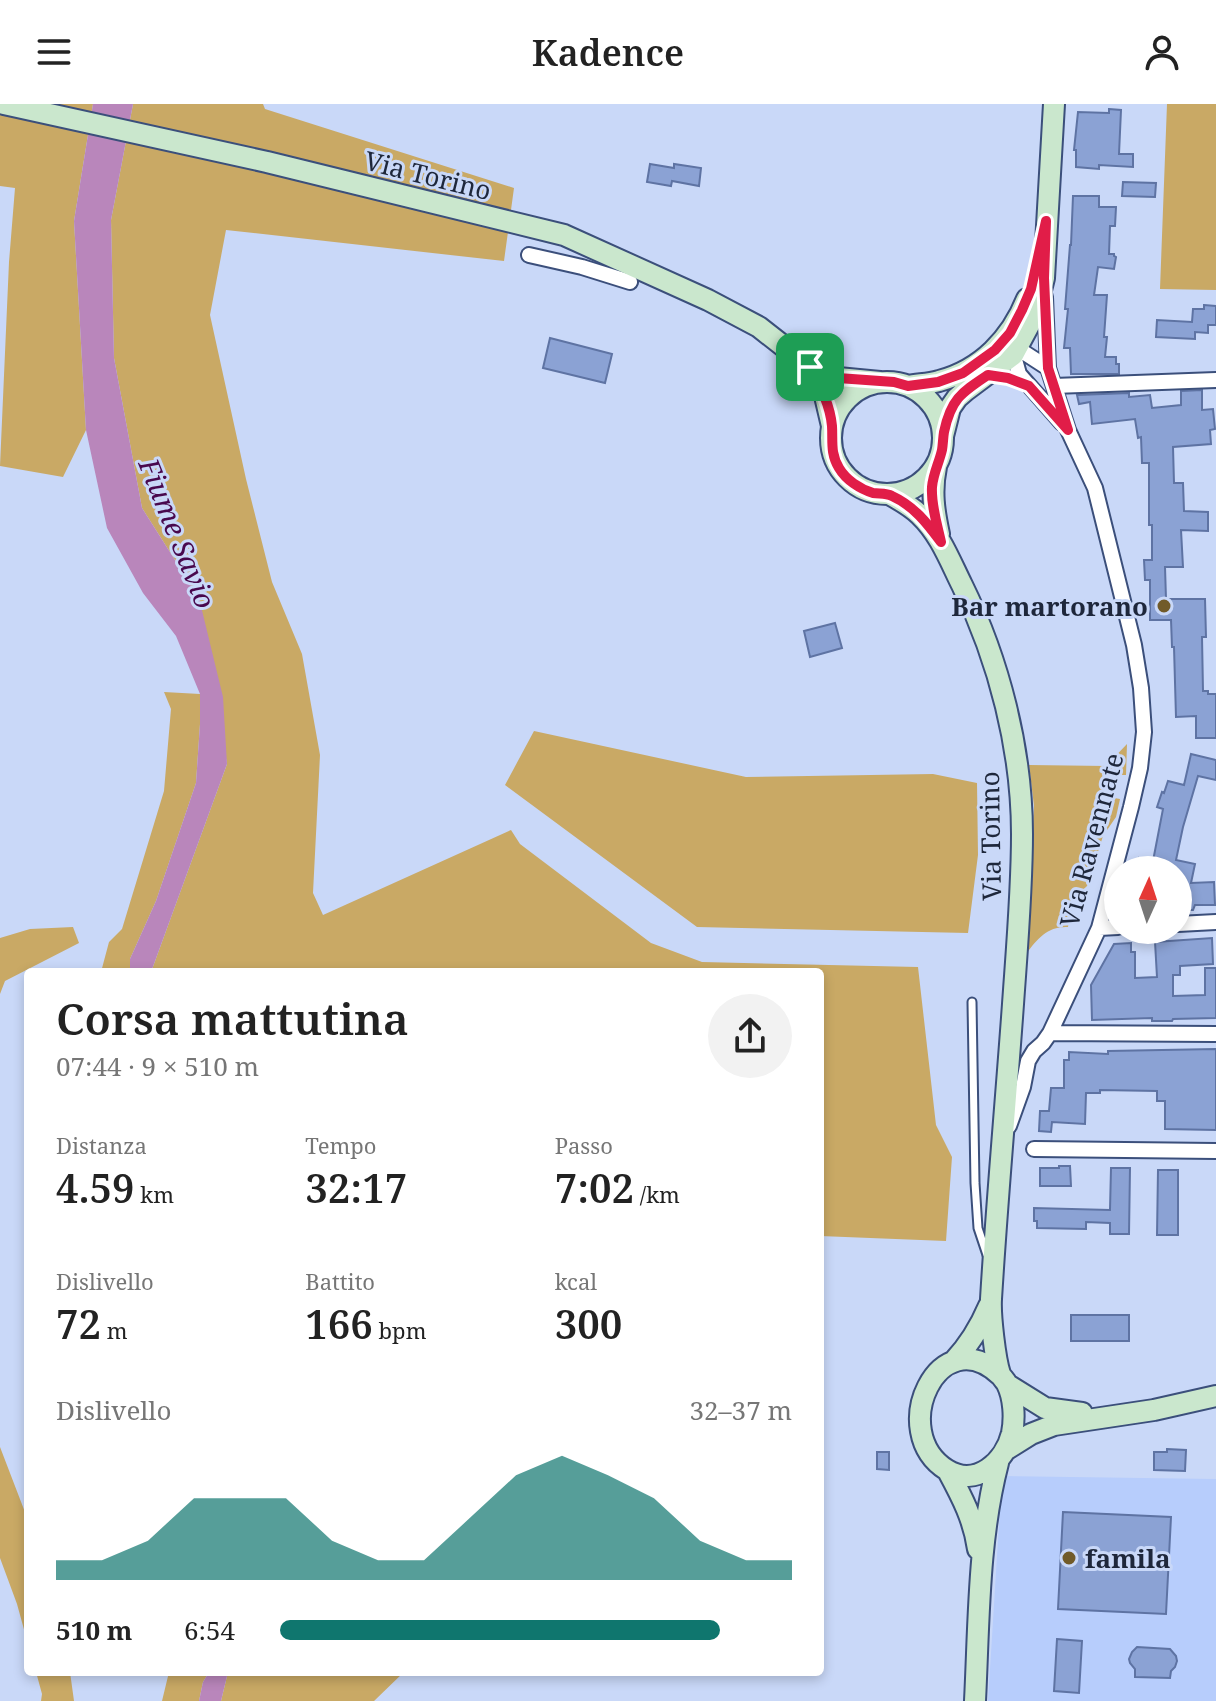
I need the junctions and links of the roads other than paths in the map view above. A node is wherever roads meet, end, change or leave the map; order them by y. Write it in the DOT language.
graph roads {
  1 [pos="4,104"];
  2 [pos="1054,104"];
  3 [pos="1046,221"];
  4 [pos="529,255"];
  5 [pos="611,256"];
  6 [pos="582,267"];
  7 [pos="1044,278"];
  8 [pos="630,282"];
  9 [pos="1009,347"];
  10 [pos="810,367"];
  11 [pos="1048,368"];
  12 [pos="988,375"];
  13 [pos="1216,380"];
  14 [pos="880,382"];
  15 [pos="908,386"];
  16 [pos="1029,386"];
  17 [pos="1054,386"];
  18 [pos="832,426"];
  19 [pos="1068,430"];
  20 [pos="943,436"];
  21 [pos="937,465"];
  22 [pos="889,494"];
  23 [pos="941,542"];
  24 [pos="1216,922"];
  25 [pos="1192,923"];
  26 [pos="1099,928"];
  27 [pos="1104,928"];
  28 [pos="972,1002"];
  29 [pos="1050,1033"];
  30 [pos="1216,1034"];
  31 [pos="1004,1142"];
  32 [pos="1034,1149"];
  33 [pos="1216,1151"];
  34 [pos="994,1267"];
  35 [pos="991,1302"];
  36 [pos="954,1361"];
  37 [pos="1004,1380"];
  38 [pos="1216,1396"];
  39 [pos="1109,1416"];
  40 [pos="1002,1456"];
  41 [pos="948,1471"];
  42 [pos="981,1576"];
  43 [pos="975,1701"];
  1 -- 5 [label="main road, Via Torino"];
  2 -- 3 [label="main road, Via Ravennate"];
  3 -- 7 [label="main road, Via Ravennate"];
  3 -- 9 [label="main road, Via Ravennate"];
  4 -- 6 [label="street"];
  5 -- 6 [label="street"];
  5 -- 10 [label="main road, Via Torino"];
  6 -- 8 [label="street"];
  7 -- 9 [label="main road, Via Ravennate"];
  7 -- 11 [label="street, Via Ravennate"];
  9 -- 11 [label="street"];
  9 -- 12 [label="main road, Via Ravennate"];
  9 -- 15 [label="main road, Via Ravennate"];
  9 -- 16 [label="street, Via Ravennate"];
  10 -- 14 [label="main road, Via Torino"];
  10 -- 18 [label="main road, Via Torino"];
  11 -- 17 [label="street, Via Ravennate"];
  12 -- 16 [label="street"];
  12 -- 20 [label="main road, Via Ravennate"];
  13 -- 17 [label="street"];
  14 -- 15 [label="main road"];
  14 -- 18 [label="main road"];
  15 -- 20 [label="main road"];
  16 -- 19 [label="street, Via Ravennate"];
  17 -- 19 [label="street, Via Ravennate"];
  18 -- 22 [label="main road"];
  19 -- 26 [label="street, Via Ravennate"];
  20 -- 21 [label="main road"];
  21 -- 22 [label="main road"];
  21 -- 23 [label="main road, Via Torino"];
  22 -- 23 [label="main road, Via Torino"];
  23 -- 31 [label="main road, Via Torino"];
  24 -- 25 [label="street"];
  26 -- 27 [label="street"];
  26 -- 29 [label="street, Via Ravennate"];
  28 -- 34 [label="lane"];
  29 -- 30 [label="street"];
  29 -- 31 [label="street, Via Ravennate"];
  31 -- 34 [label="main road, Via Ravennate"];
  32 -- 33 [label="street"];
  34 -- 35 [label="main road, Via Ravennate"];
  35 -- 36 [label="main road, Via Ravennate"];
  35 -- 37 [label="main road, Via Ravennate"];
  36 -- 37 [label="main road"];
  36 -- 41 [label="main road"];
  37 -- 39 [label="main road"];
  37 -- 40 [label="main road"];
  38 -- 39 [label="main road"];
  39 -- 40 [label="main road"];
  40 -- 41 [label="main road"];
  40 -- 42 [label="main road"];
  41 -- 42 [label="main road"];
  42 -- 43 [label="main road"];
}
